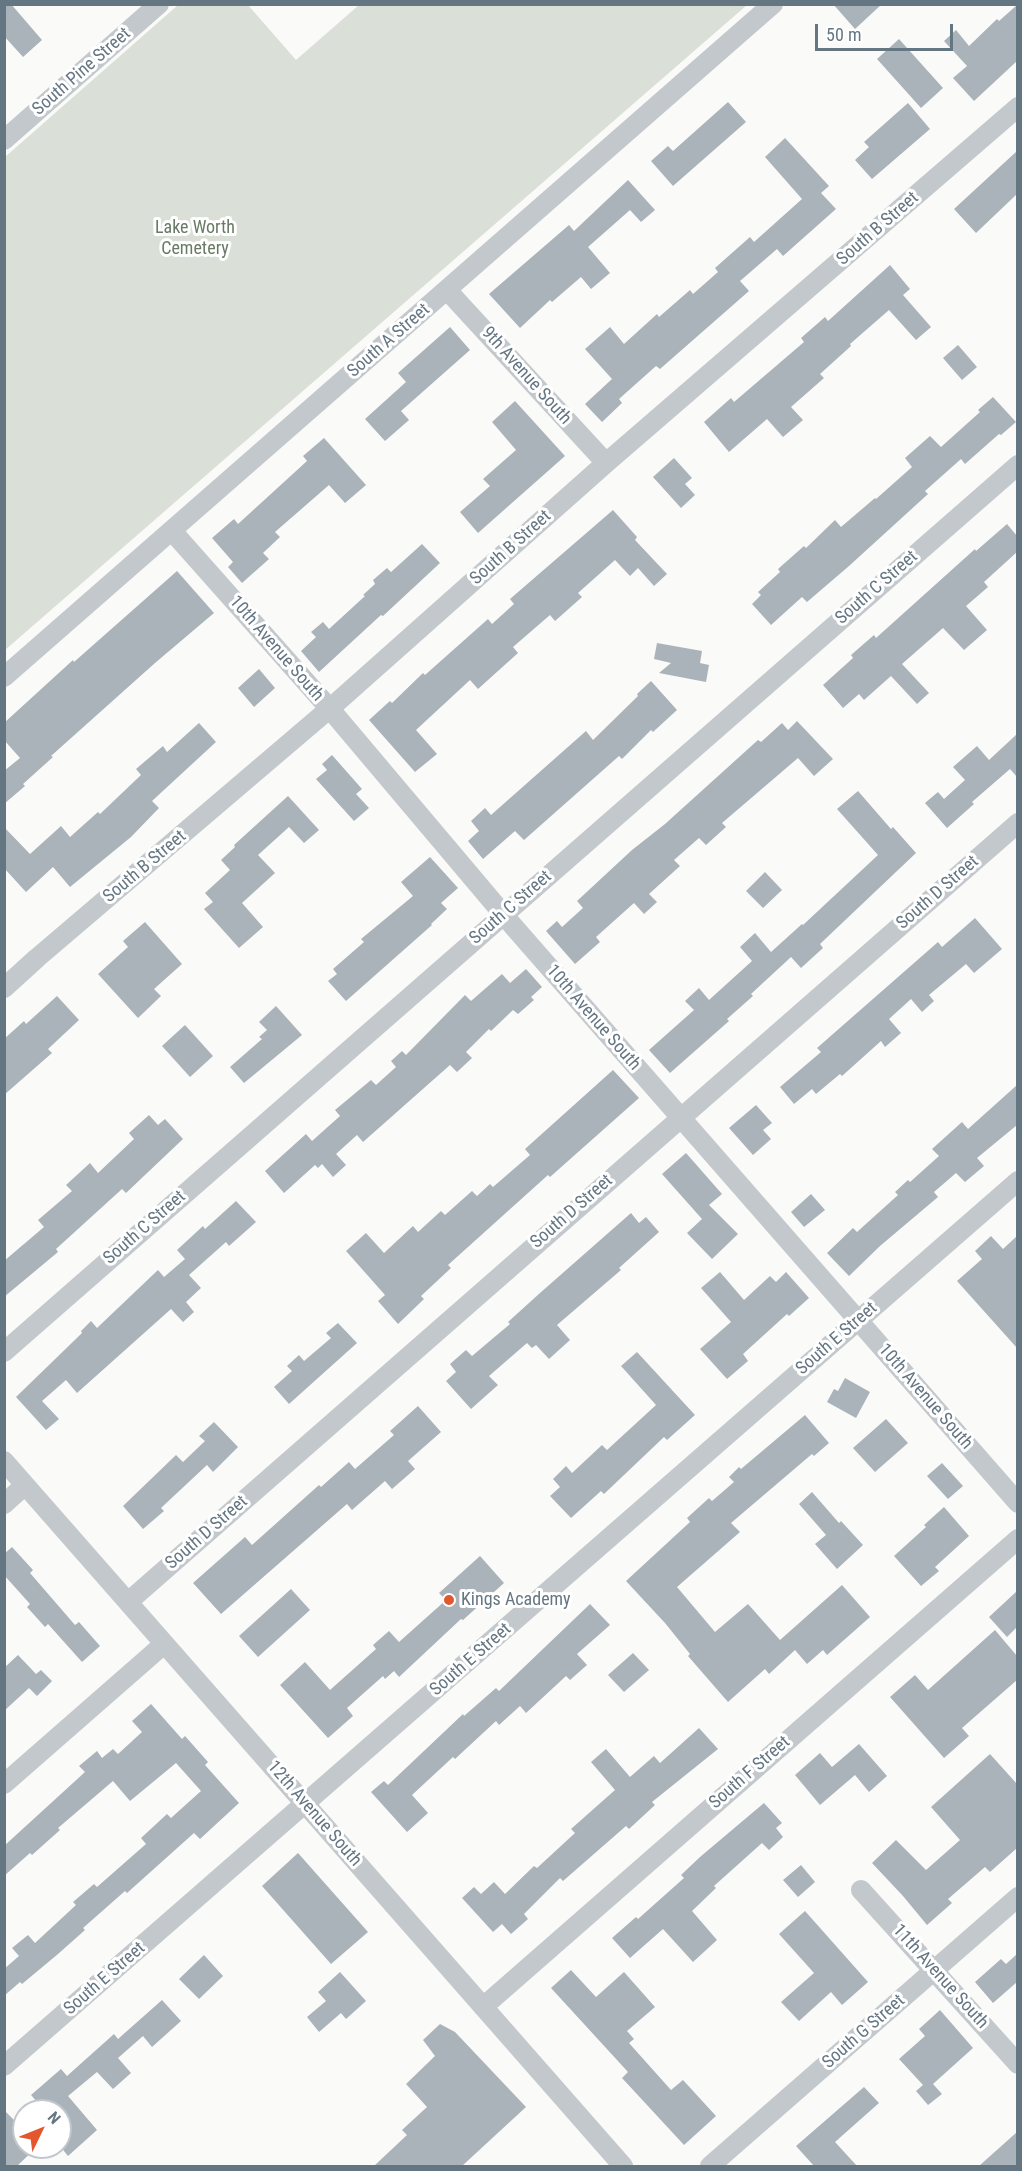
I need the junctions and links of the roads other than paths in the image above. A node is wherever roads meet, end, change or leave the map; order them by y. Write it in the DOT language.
graph roads {
  1 [pos="159,4"];
  2 [pos="772,4"];
  3 [pos="1017,106"];
  4 [pos="4,140"];
  5 [pos="447,290"];
  6 [pos="606,463"];
  7 [pos="1017,465"];
  8 [pos="171,531"];
  9 [pos="4,677"];
  10 [pos="330,710"];
  11 [pos="1017,823"];
  12 [pos="504,915"];
  13 [pos="4,988"];
  14 [pos="681,1118"];
  15 [pos="1017,1181"];
  16 [pos="858,1321"];
  17 [pos="4,1352"];
  18 [pos="4,1461"];
  19 [pos="26,1485"];
  20 [pos="1017,1503"];
  21 [pos="4,1504"];
  22 [pos="1017,1539"];
  23 [pos="128,1602"];
  24 [pos="164,1644"];
  25 [pos="4,1784"];
  26 [pos="306,1804"];
  27 [pos="861,1890"];
  28 [pos="1017,1897"];
  29 [pos="934,1970"];
  30 [pos="483,2007"];
  31 [pos="1017,2064"];
  32 [pos="4,2066"];
  33 [pos="623,2166"];
  34 [pos="710,2166"];
  1 -- 4 [label="street, South Pine Street"];
  2 -- 5 [label="street, South A Street"];
  3 -- 6 [label="street, South B Street"];
  5 -- 6 [label="street, 9th Avenue South"];
  5 -- 8 [label="street, South A Street"];
  6 -- 10 [label="street, South B Street"];
  7 -- 12 [label="street, South C Street"];
  8 -- 9 [label="street, South A Street"];
  8 -- 10 [label="street, 10th Avenue South"];
  10 -- 12 [label="street, 10th Avenue South"];
  10 -- 13 [label="street, South B Street"];
  11 -- 14 [label="street, South D Street"];
  12 -- 14 [label="street, 10th Avenue South"];
  12 -- 17 [label="street, South C Street"];
  14 -- 16 [label="street, 10th Avenue South"];
  14 -- 23 [label="street, South D Street"];
  15 -- 16 [label="street, South E Street"];
  16 -- 20 [label="street, 10th Avenue South"];
  16 -- 26 [label="street, South E Street"];
  18 -- 19 [label="street, 12th Avenue South"];
  19 -- 21 [label="street"];
  19 -- 23 [label="street, 12th Avenue South"];
  22 -- 30 [label="street, South F Street"];
  23 -- 24 [label="street, 12th Avenue South"];
  24 -- 25 [label="street"];
  24 -- 26 [label="street, 12th Avenue South"];
  26 -- 30 [label="street, 12th Avenue South"];
  26 -- 32 [label="street, South E Street"];
  27 -- 29 [label="street, 11th Avenue South"];
  28 -- 29 [label="street, South G Street"];
  29 -- 31 [label="street, 11th Avenue South"];
  29 -- 34 [label="street, South G Street"];
  30 -- 33 [label="street, 12th Avenue South"];
}
